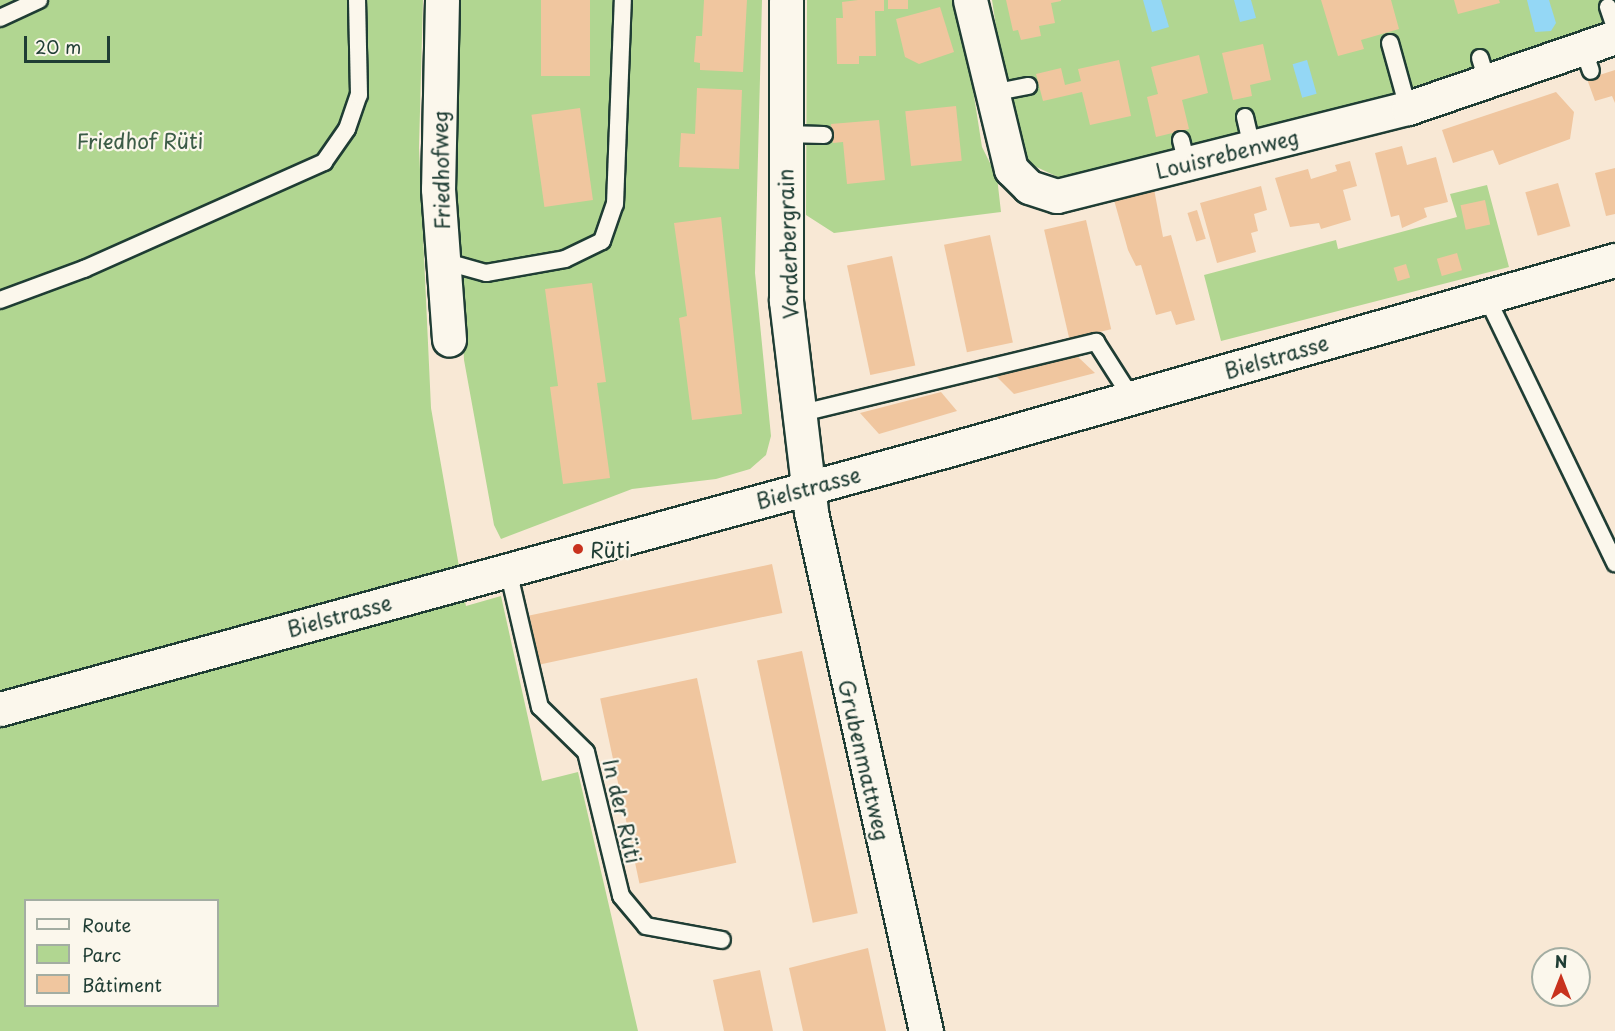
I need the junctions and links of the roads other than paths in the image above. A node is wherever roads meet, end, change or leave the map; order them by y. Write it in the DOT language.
graph roads {
  1 [pos="39,0"];
  2 [pos="357,0"];
  3 [pos="442,0"];
  4 [pos="624,0"];
  5 [pos="786,0"];
  6 [pos="970,0"];
  7 [pos="0,18"];
  8 [pos="1612,22"];
  9 [pos="1615,27"];
  10 [pos="1390,43"];
  11 [pos="1028,86"];
  12 [pos="992,93"];
  13 [pos="1408,108"];
  14 [pos="784,134"];
  15 [pos="824,135"];
  16 [pos="1615,260"];
  17 [pos="443,261"];
  18 [pos="1486,296"];
  19 [pos="0,300"];
  20 [pos="449,340"];
  21 [pos="1131,397"];
  22 [pos="798,414"];
  23 [pos="808,488"];
  24 [pos="1615,563"];
  25 [pos="508,570"];
  26 [pos="0,709"];
  27 [pos="722,940"];
  28 [pos="926,1031"];
  1 -- 7 [label="lane"];
  2 -- 19 [label="lane"];
  3 -- 17 [label="street, Friedhofweg"];
  4 -- 17 [label="lane"];
  5 -- 14 [label="street, Vorderbergrain"];
  6 -- 12 [label="street, Louisrebenweg"];
  8 -- 9 [label="lane"];
  8 -- 13 [label="street, Louisrebenweg"];
  10 -- 13 [label="lane"];
  11 -- 12 [label="lane"];
  12 -- 13 [label="street, Louisrebenweg"];
  14 -- 15 [label="lane"];
  14 -- 22 [label="street, Vorderbergrain"];
  16 -- 18 [label="street, Bielstrasse"];
  17 -- 20 [label="street, Friedhofweg"];
  18 -- 21 [label="street, Bielstrasse"];
  18 -- 24 [label="lane"];
  21 -- 22 [label="lane"];
  21 -- 23 [label="street, Bielstrasse"];
  22 -- 23 [label="street, Vorderbergrain"];
  23 -- 25 [label="street, Bielstrasse"];
  23 -- 28 [label="street, Grubenmattweg"];
  25 -- 26 [label="street, Bielstrasse"];
  25 -- 27 [label="lane, In der Rüti"];
}
